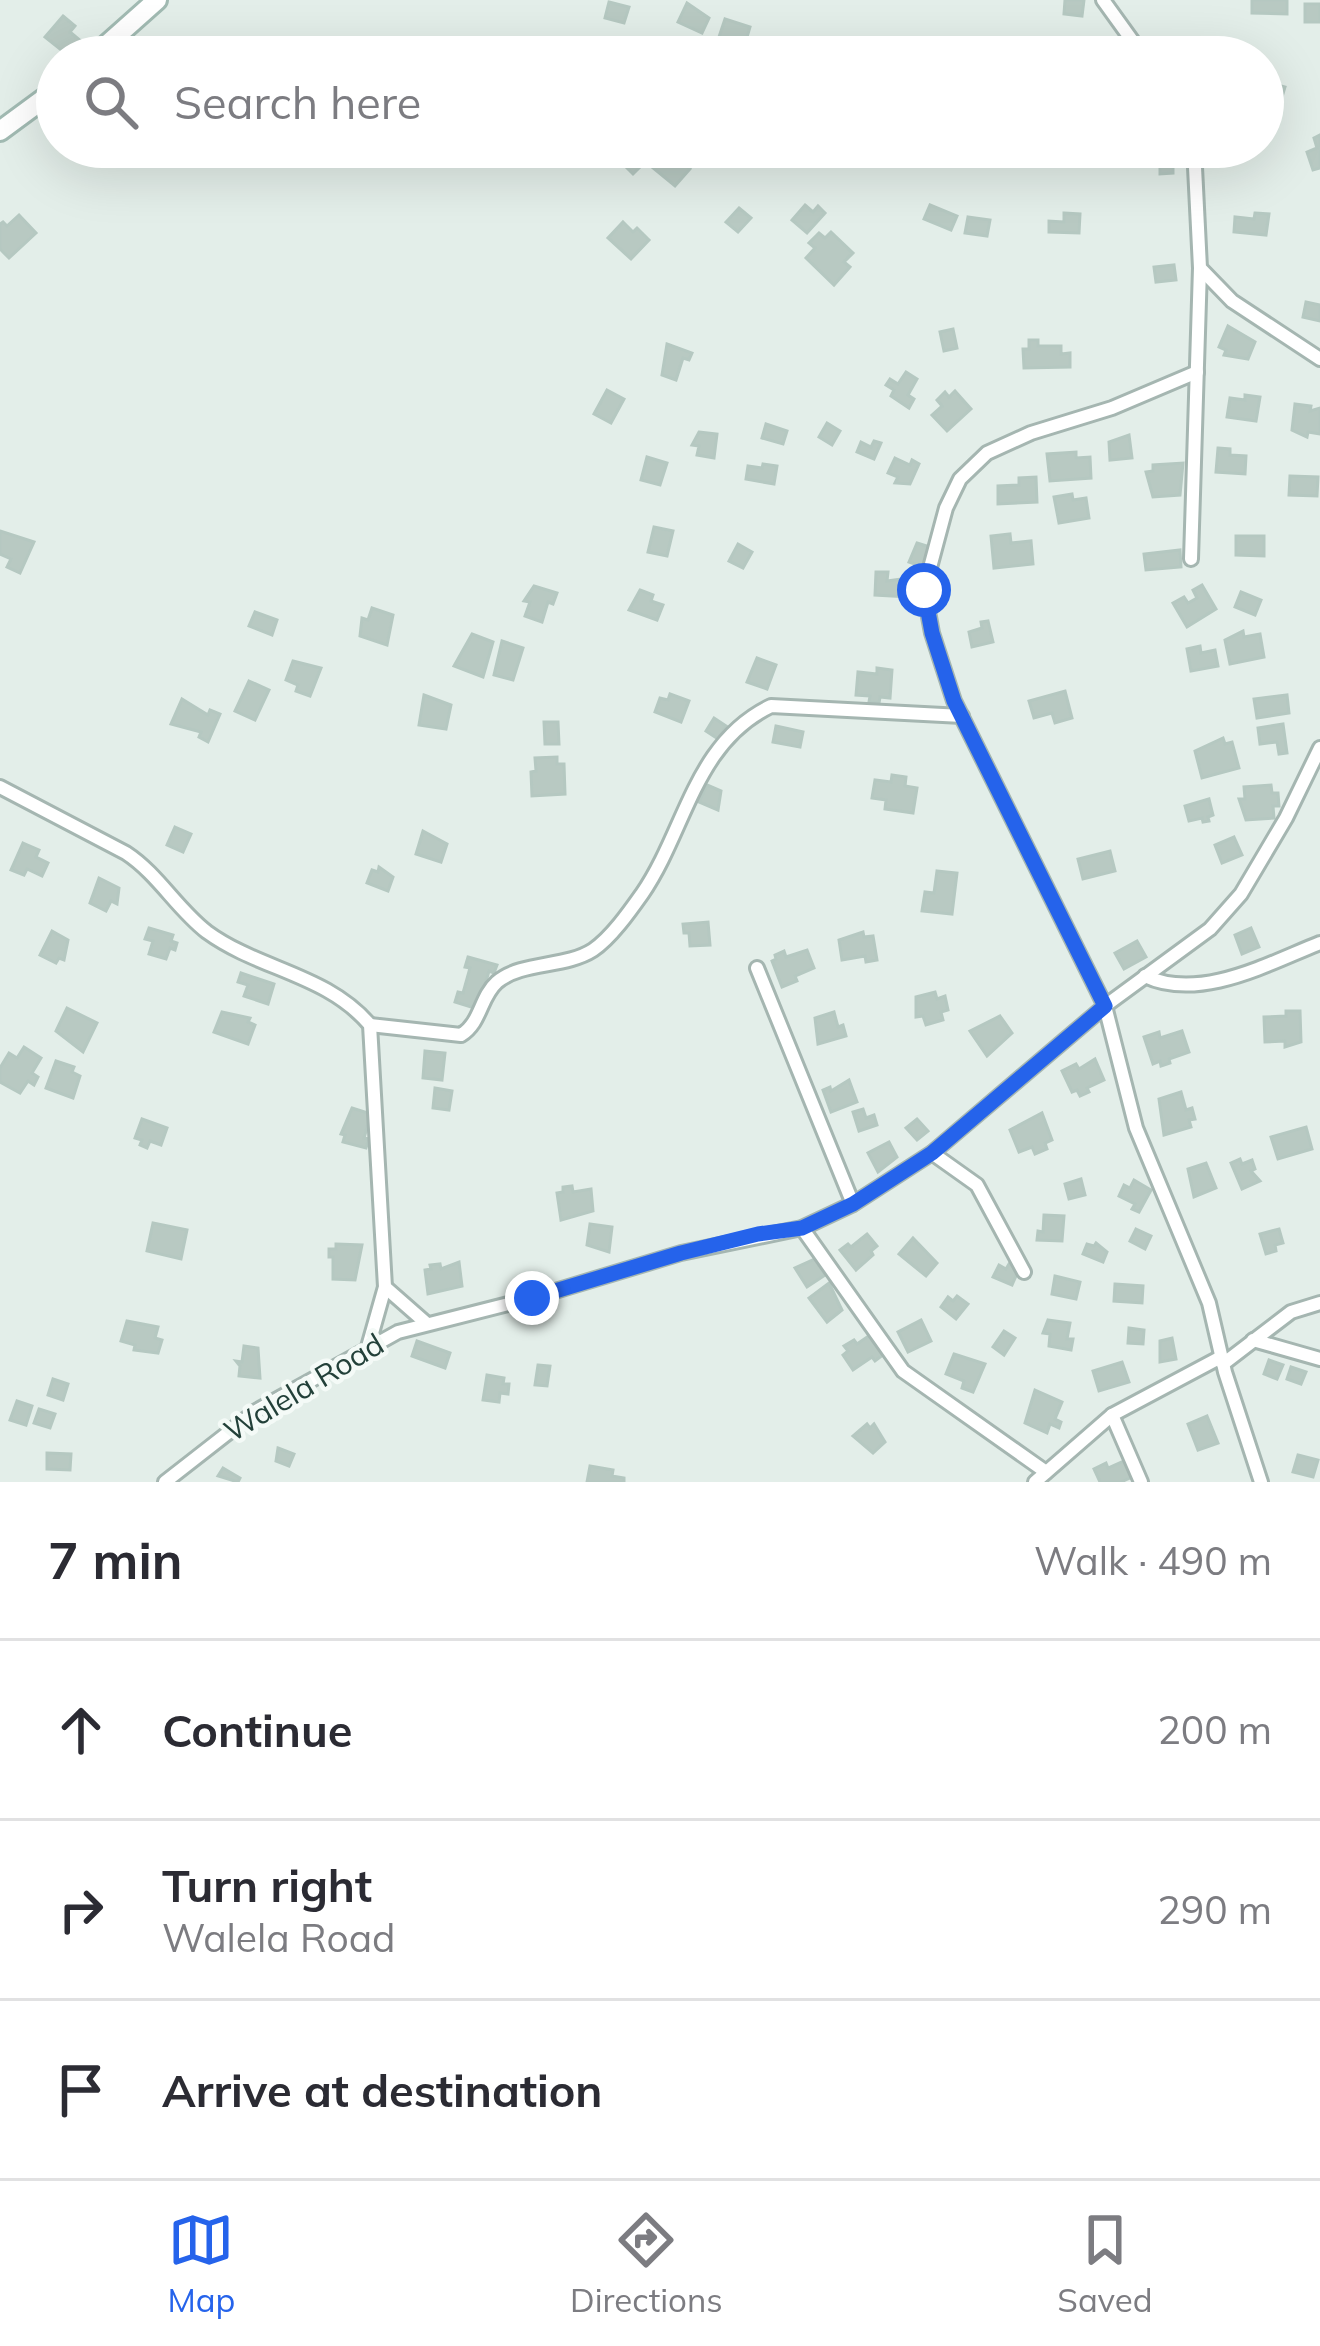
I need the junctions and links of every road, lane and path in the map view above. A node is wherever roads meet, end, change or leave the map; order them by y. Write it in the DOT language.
graph roads {
  1 [pos="158,0"];
  2 [pos="1103,0"];
  3 [pos="117,36"];
  4 [pos="1129,36"];
  5 [pos="36,104"];
  6 [pos="0,131"];
  7 [pos="1195,168"];
  8 [pos="1201,268"];
  9 [pos="1320,359"];
  10 [pos="1197,372"];
  11 [pos="1191,559"];
  12 [pos="962,716"];
  13 [pos="1320,748"];
  14 [pos="0,787"];
  15 [pos="1320,943"];
  16 [pos="757,968"];
  17 [pos="1145,976"];
  18 [pos="1105,1006"];
  19 [pos="370,1025"];
  20 [pos="932,1153"];
  21 [pos="853,1204"];
  22 [pos="802,1228"];
  23 [pos="1024,1272"];
  24 [pos="386,1287"];
  25 [pos="1320,1304"];
  26 [pos="426,1323"];
  27 [pos="1253,1340"];
  28 [pos="368,1347"];
  29 [pos="1320,1359"];
  30 [pos="1222,1360"];
  31 [pos="1112,1414"];
  32 [pos="1041,1477"];
  33 [pos="165,1482"];
  34 [pos="1141,1482"];
  35 [pos="1261,1482"];
  1 -- 3 [label="street"];
  2 -- 4 [label="street"];
  5 -- 6 [label="street"];
  7 -- 8 [label="street"];
  8 -- 9 [label="street"];
  8 -- 10 [label="street"];
  10 -- 11 [label="street"];
  10 -- 12 [label="street"];
  12 -- 18 [label="street"];
  12 -- 19 [label="street"];
  13 -- 17 [label="street, Walela Road"];
  14 -- 19 [label="street"];
  15 -- 17 [label="street"];
  16 -- 21 [label="street"];
  17 -- 18 [label="street, Walela Road"];
  18 -- 20 [label="street, Walela Road"];
  18 -- 30 [label="street"];
  19 -- 24 [label="street"];
  20 -- 21 [label="street, Walela Road"];
  20 -- 23 [label="street"];
  21 -- 22 [label="street, Walela Road"];
  22 -- 26 [label="street, Walela Road"];
  22 -- 32 [label="street"];
  24 -- 26 [label="street"];
  24 -- 28 [label="street"];
  25 -- 27 [label="street"];
  26 -- 28 [label="street, Walela Road"];
  27 -- 29 [label="street"];
  27 -- 30 [label="street"];
  28 -- 33 [label="street, Walela Road"];
  30 -- 31 [label="street"];
  30 -- 35 [label="street"];
  31 -- 32 [label="street"];
  31 -- 34 [label="street"];
}
